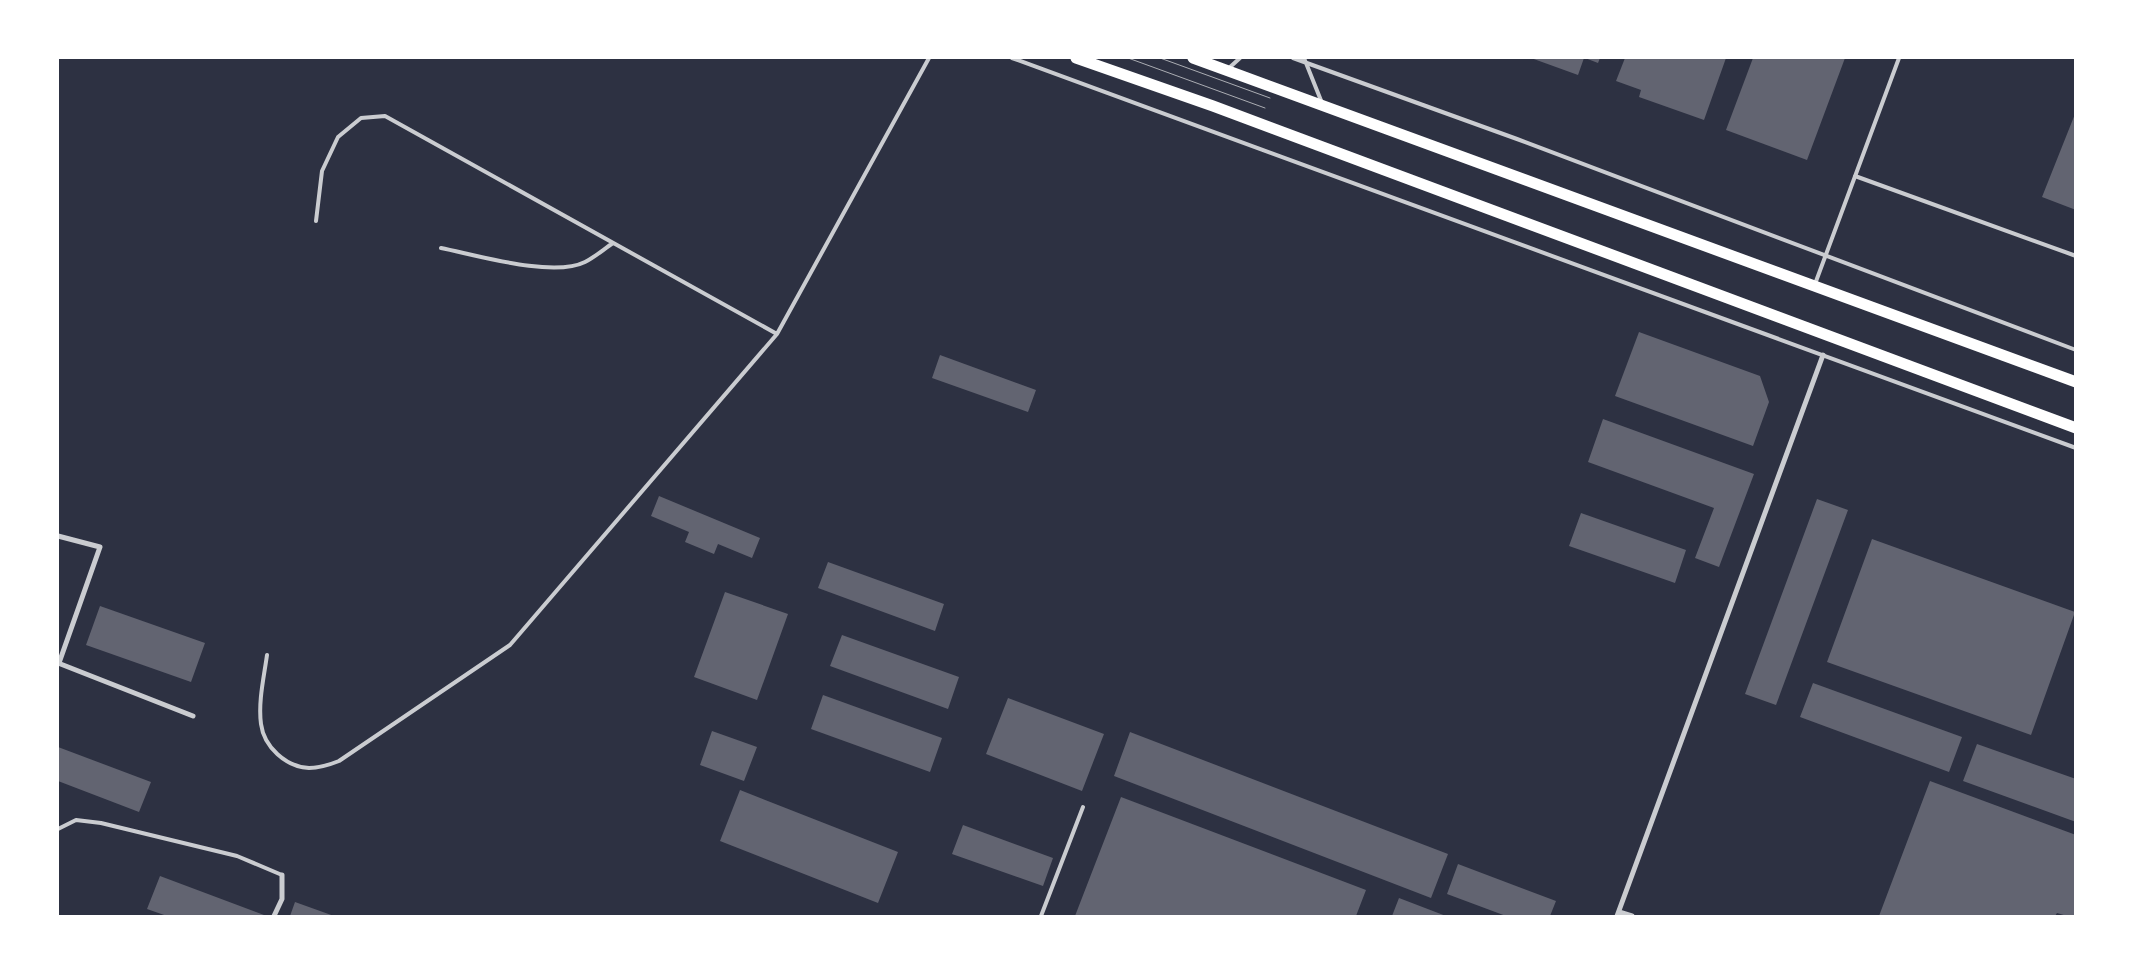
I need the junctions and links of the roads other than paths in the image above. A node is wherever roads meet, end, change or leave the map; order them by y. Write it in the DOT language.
graph roads {
  1 [pos="929,58"];
  2 [pos="1012,58"];
  3 [pos="1076,58"];
  4 [pos="1193,58"];
  5 [pos="1240,58"];
  6 [pos="1293,58"];
  7 [pos="1899,58"];
  8 [pos="1305,60"];
  9 [pos="1227,70"];
  10 [pos="1323,105"];
  11 [pos="1855,176"];
  12 [pos="316,221"];
  13 [pos="613,243"];
  14 [pos="441,248"];
  15 [pos="1825,256"];
  16 [pos="2076,256"];
  17 [pos="1814,286"];
  18 [pos="777,334"];
  19 [pos="2076,350"];
  20 [pos="1823,355"];
  21 [pos="2076,382"];
  22 [pos="2076,428"];
  23 [pos="2076,448"];
  24 [pos="58,536"];
  25 [pos="267,655"];
  26 [pos="58,663"];
  27 [pos="193,716"];
  28 [pos="1083,807"];
  29 [pos="58,829"];
  30 [pos="282,875"];
  31 [pos="1618,914"];
  32 [pos="274,916"];
  33 [pos="1041,916"];
  34 [pos="1632,916"];
  1 -- 18 [label="lane"];
  2 -- 20 [label="lane"];
  3 -- 22 [label="main road"];
  4 -- 9 [label="main road"];
  5 -- 9 [label="lane"];
  6 -- 8 [label="lane"];
  7 -- 11 [label="lane"];
  8 -- 10 [label="lane"];
  8 -- 15 [label="lane"];
  9 -- 10 [label="main road"];
  10 -- 17 [label="main road"];
  11 -- 15 [label="lane"];
  11 -- 16 [label="lane"];
  12 -- 13 [label="lane"];
  13 -- 14 [label="lane"];
  13 -- 18 [label="lane"];
  15 -- 17 [label="lane"];
  15 -- 19 [label="lane"];
  17 -- 21 [label="main road"];
  18 -- 25 [label="lane"];
  20 -- 23 [label="lane"];
  20 -- 31 [label="street"];
  24 -- 26 [label="street"];
  26 -- 27 [label="street"];
  28 -- 33 [label="lane"];
  29 -- 30 [label="lane"];
  30 -- 32 [label="street"];
  31 -- 34 [label="street"];
}
